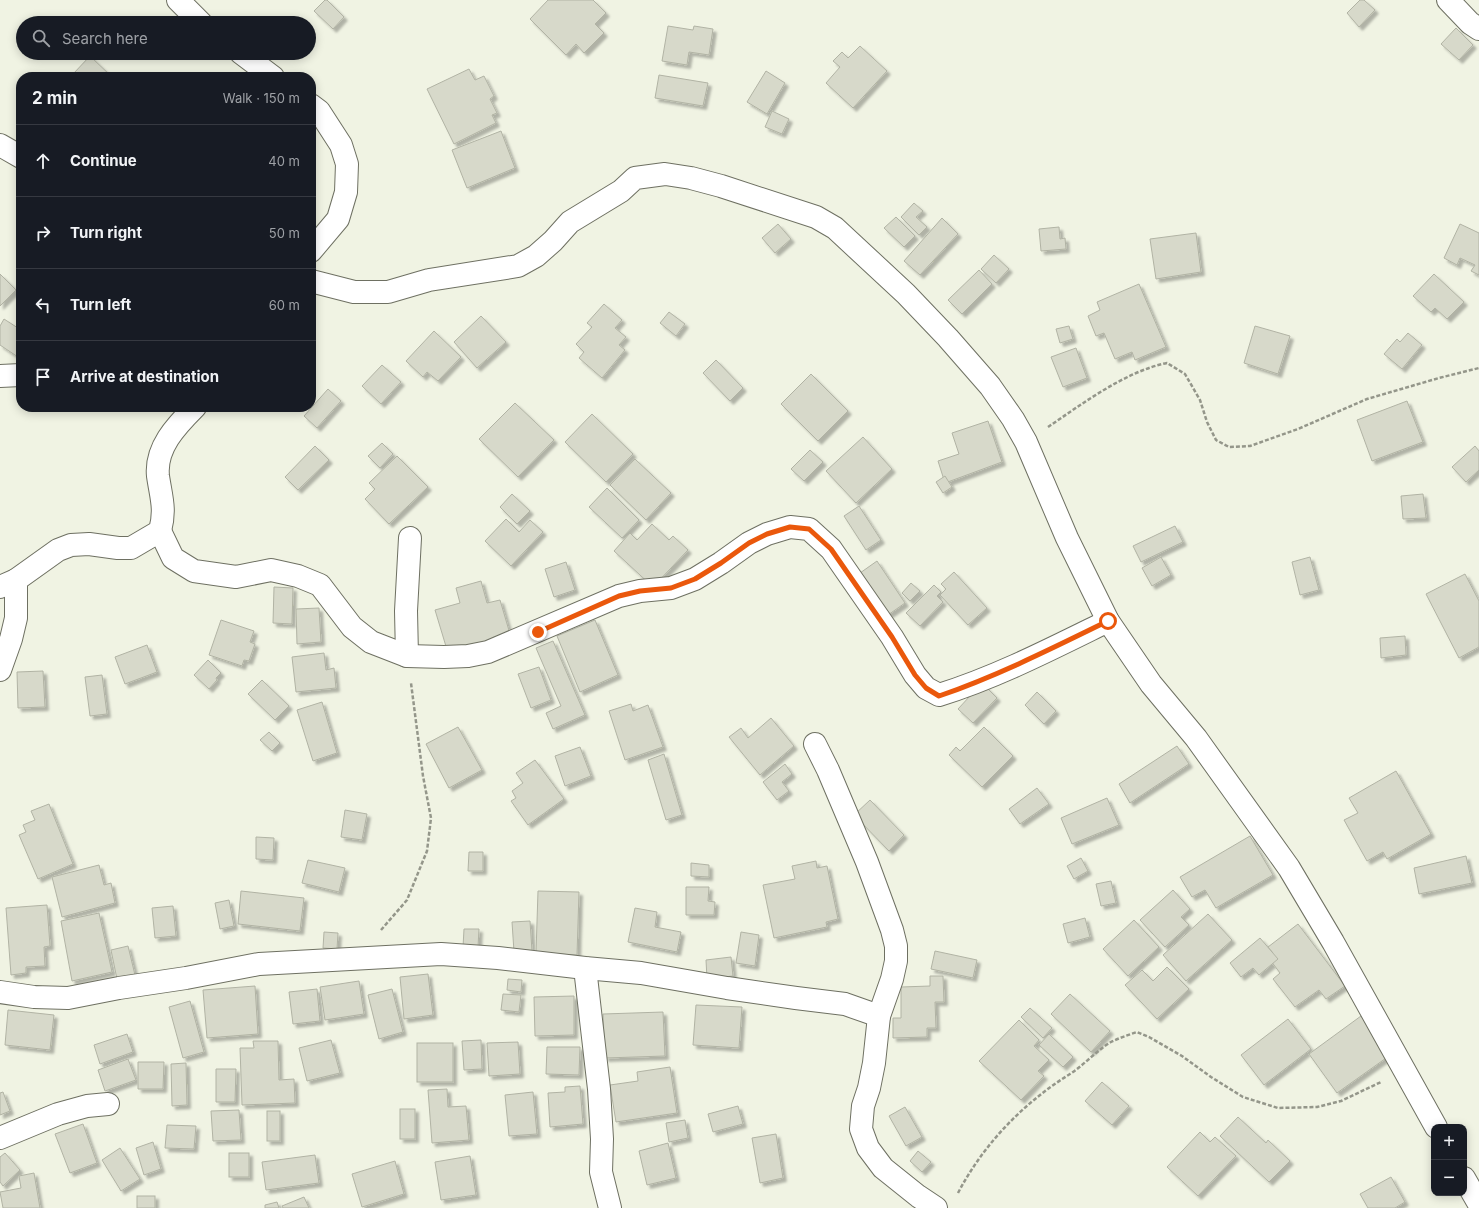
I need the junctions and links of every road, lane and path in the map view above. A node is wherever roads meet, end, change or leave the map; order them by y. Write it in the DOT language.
graph roads {
  1 [pos="178,0"];
  2 [pos="1448,0"];
  3 [pos="194,16"];
  4 [pos="1479,29"];
  5 [pos="250,60"];
  6 [pos="266,72"];
  7 [pos="316,109"];
  8 [pos="0,145"];
  9 [pos="16,154"];
  10 [pos="316,245"];
  11 [pos="316,282"];
  12 [pos="1479,368"];
  13 [pos="16,375"];
  14 [pos="0,376"];
  15 [pos="189,412"];
  16 [pos="1026,442"];
  17 [pos="160,531"];
  18 [pos="410,538"];
  19 [pos="8,584"];
  20 [pos="1108,621"];
  21 [pos="407,656"];
  22 [pos="0,670"];
  23 [pos="815,744"];
  24 [pos="379,932"];
  25 [pos="585,968"];
  26 [pos="0,992"];
  27 [pos="880,1016"];
  28 [pos="1406,1071"];
  29 [pos="108,1104"];
  30 [pos="1434,1124"];
  31 [pos="0,1138"];
  32 [pos="1467,1183"];
  33 [pos="957,1195"];
  34 [pos="1479,1204"];
  35 [pos="610,1208"];
  36 [pos="936,1208"];
  1 -- 3 [label="street"];
  2 -- 4 [label="street"];
  5 -- 6 [label="street"];
  7 -- 10 [label="street"];
  8 -- 9 [label="street"];
  11 -- 16 [label="street"];
  12 -- 16 [label="path"];
  13 -- 14 [label="street"];
  15 -- 17 [label="street"];
  16 -- 20 [label="street"];
  17 -- 19 [label="street"];
  17 -- 21 [label="street"];
  18 -- 21 [label="street"];
  19 -- 22 [label="street"];
  20 -- 21 [label="street"];
  20 -- 28 [label="street"];
  21 -- 24 [label="path"];
  23 -- 27 [label="street"];
  25 -- 26 [label="street"];
  25 -- 27 [label="street"];
  25 -- 35 [label="street"];
  27 -- 36 [label="street"];
  28 -- 30 [label="street"];
  28 -- 33 [label="path"];
  29 -- 31 [label="street"];
  32 -- 34 [label="street"];
}
